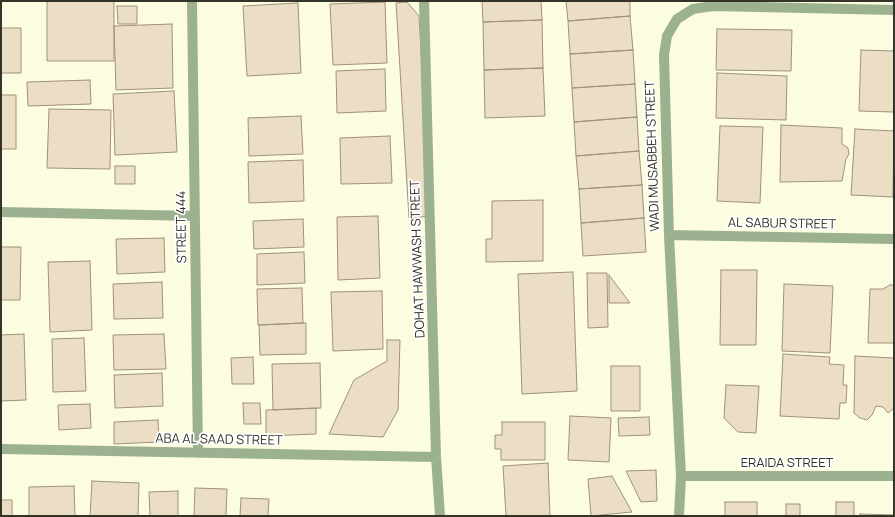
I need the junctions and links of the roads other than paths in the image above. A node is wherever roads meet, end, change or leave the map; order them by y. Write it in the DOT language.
graph roads {
  1 [pos="192,1"];
  2 [pos="424,1"];
  3 [pos="894,10"];
  4 [pos="1,212"];
  5 [pos="195,216"];
  6 [pos="669,235"];
  7 [pos="894,239"];
  8 [pos="1,449"];
  9 [pos="198,453"];
  10 [pos="436,457"];
  11 [pos="681,476"];
  12 [pos="894,476"];
  13 [pos="440,516"];
  14 [pos="679,516"];
  1 -- 5 [label="street, STREET 444"];
  2 -- 10 [label="street, DOHAT HAWWASH STREET"];
  3 -- 6 [label="street, WADI MUSABBEH STREET"];
  4 -- 5 [label="street"];
  5 -- 9 [label="street, STREET 444"];
  6 -- 7 [label="street, AL SABUR STREET"];
  6 -- 11 [label="street, WADI MUSABBEH STREET"];
  8 -- 9 [label="street, ABA AL SAAD STREET"];
  9 -- 10 [label="street, ABA AL SAAD STREET"];
  10 -- 13 [label="street, DOHAT HAWWASH STREET"];
  11 -- 12 [label="street, ERAIDA STREET"];
  11 -- 14 [label="street, WADI MUSABBEH STREET"];
}
